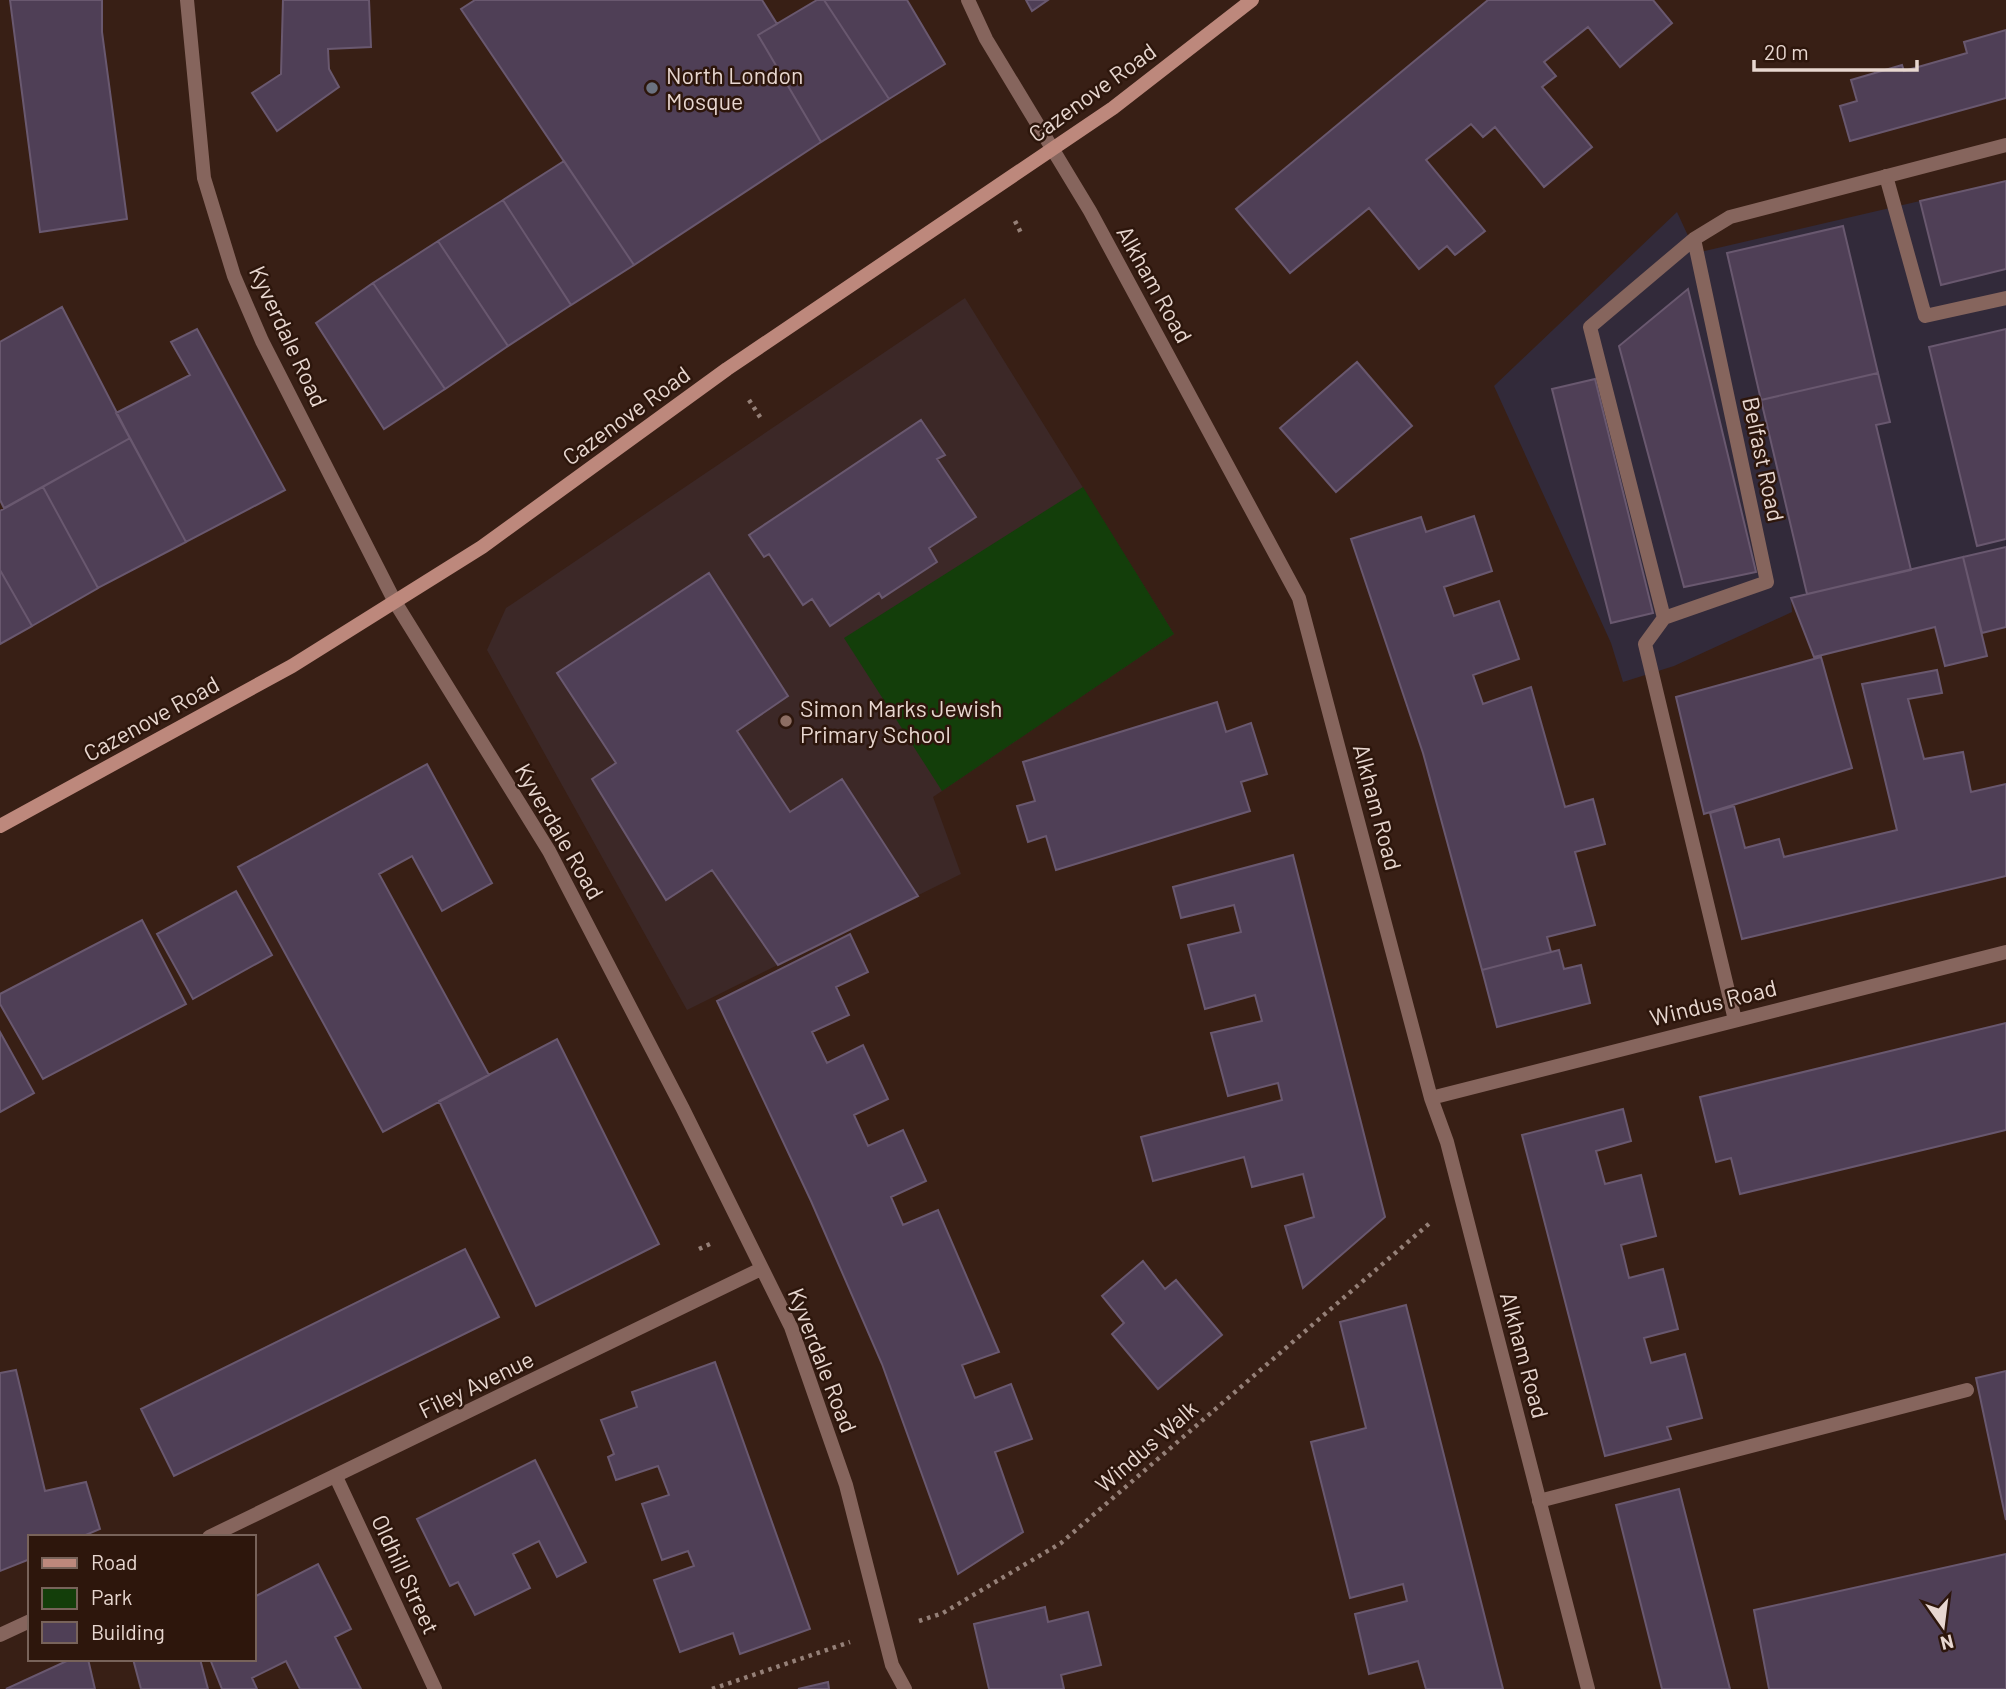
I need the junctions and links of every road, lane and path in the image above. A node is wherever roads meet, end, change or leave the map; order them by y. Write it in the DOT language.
graph roads {
  1 [pos="187,0"];
  2 [pos="968,0"];
  3 [pos="1252,0"];
  4 [pos="2006,145"];
  5 [pos="1055,149"];
  6 [pos="1886,176"];
  7 [pos="1015,221"];
  8 [pos="1021,233"];
  9 [pos="1693,239"];
  10 [pos="2006,298"];
  11 [pos="749,400"];
  12 [pos="762,420"];
  13 [pos="395,602"];
  14 [pos="1664,618"];
  15 [pos="0,826"];
  16 [pos="2006,952"];
  17 [pos="1735,1020"];
  18 [pos="1431,1098"];
  19 [pos="1396,1250"];
  20 [pos="761,1269"];
  21 [pos="1967,1390"];
  22 [pos="336,1478"];
  23 [pos="1539,1501"];
  24 [pos="213,1535"];
  25 [pos="28,1622"];
  26 [pos="912,1623"];
  27 [pos="0,1635"];
  28 [pos="853,1641"];
  29 [pos="435,1689"];
  30 [pos="712,1689"];
  31 [pos="905,1689"];
  32 [pos="1588,1689"];
  1 -- 13 [label="street, Kyverdale Road"];
  2 -- 5 [label="street, Alkham Road"];
  3 -- 5 [label="street, Cazenove Road"];
  4 -- 6 [label="street"];
  5 -- 13 [label="street, Cazenove Road"];
  5 -- 18 [label="street, Alkham Road"];
  6 -- 9 [label="street"];
  6 -- 10 [label="street"];
  7 -- 8 [label="path"];
  9 -- 14 [label="street"];
  9 -- 14 [label="street, Belfast Road"];
  11 -- 12 [label="path"];
  13 -- 15 [label="street, Cazenove Road"];
  13 -- 20 [label="street, Kyverdale Road"];
  14 -- 17 [label="street"];
  16 -- 17 [label="street, Windus Road"];
  17 -- 18 [label="street, Windus Road"];
  18 -- 23 [label="street, Alkham Road"];
  19 -- 26 [label="path, Windus Walk"];
  20 -- 22 [label="street, Filey Avenue"];
  20 -- 31 [label="street, Kyverdale Road"];
  21 -- 23 [label="street"];
  22 -- 24 [label="street, Filey Avenue"];
  22 -- 29 [label="street, Oldhill Street"];
  23 -- 32 [label="street, Alkham Road"];
  25 -- 27 [label="street"];
  28 -- 30 [label="path"];
}
